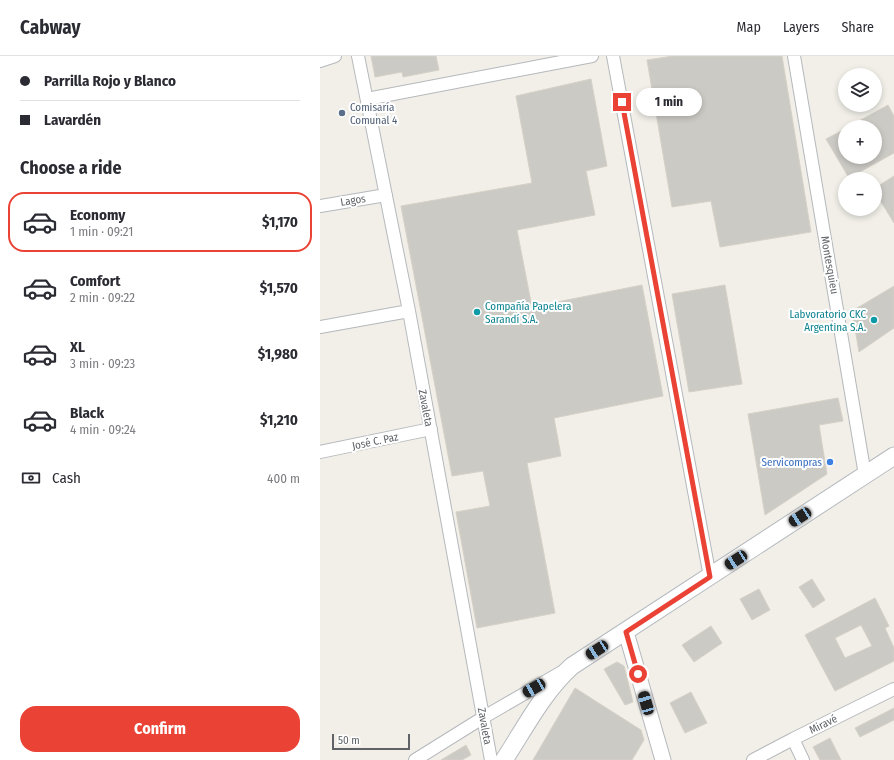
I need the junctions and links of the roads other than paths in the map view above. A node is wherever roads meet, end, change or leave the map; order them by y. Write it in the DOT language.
graph roads {
  1 [pos="335,56"];
  2 [pos="358,56"];
  3 [pos="592,56"];
  4 [pos="613,56"];
  5 [pos="794,56"];
  6 [pos="320,61"];
  7 [pos="367,99"];
  8 [pos="386,195"];
  9 [pos="320,206"];
  10 [pos="408,312"];
  11 [pos="320,326"];
  12 [pos="430,429"];
  13 [pos="320,452"];
  14 [pos="894,456"];
  15 [pos="865,475"];
  16 [pos="710,577"];
  17 [pos="626,632"];
  18 [pos="572,666"];
  19 [pos="894,690"];
  20 [pos="484,717"];
  21 [pos="793,739"];
  22 [pos="415,760"];
  23 [pos="491,760"];
  24 [pos="504,760"];
  25 [pos="663,760"];
  26 [pos="753,760"];
  27 [pos="803,760"];
  1 -- 6 [label="street"];
  2 -- 7 [label="street, Zavaleta"];
  3 -- 7 [label="street"];
  4 -- 16 [label="street"];
  5 -- 15 [label="street, Montesquieu"];
  7 -- 8 [label="street, Zavaleta"];
  8 -- 9 [label="street, Lagos"];
  8 -- 10 [label="street, Zavaleta"];
  10 -- 11 [label="street"];
  10 -- 12 [label="street, Zavaleta"];
  12 -- 13 [label="street, José C. Paz"];
  12 -- 20 [label="street, Zavaleta"];
  14 -- 15 [label="main road"];
  15 -- 16 [label="main road"];
  16 -- 17 [label="main road"];
  17 -- 18 [label="main road"];
  17 -- 25 [label="street"];
  18 -- 20 [label="street"];
  18 -- 24 [label="main road"];
  19 -- 21 [label="street, Miravé"];
  20 -- 22 [label="street"];
  20 -- 23 [label="street, Zavaleta"];
  21 -- 26 [label="street, Miravé"];
  21 -- 27 [label="street"];
}
